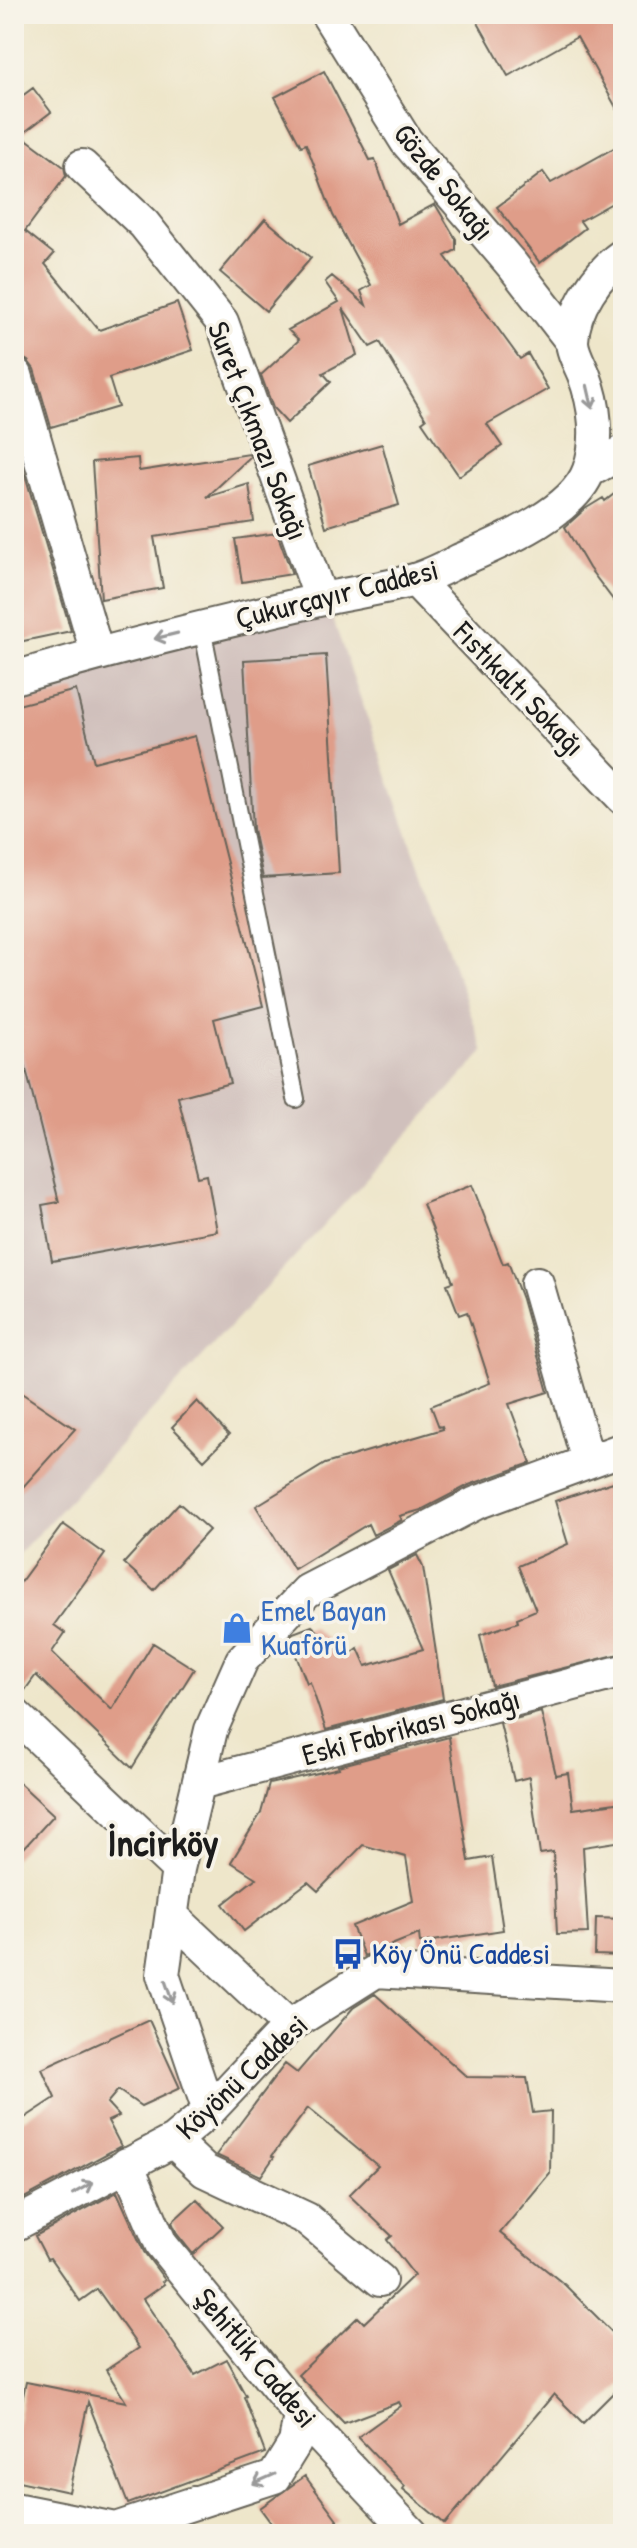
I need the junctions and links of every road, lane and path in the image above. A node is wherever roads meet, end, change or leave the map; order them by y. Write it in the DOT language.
graph roads {
  1 [pos="327,14"];
  2 [pos="82,166"];
  3 [pos="623,255"];
  4 [pos="572,342"];
  5 [pos="16,375"];
  6 [pos="623,452"];
  7 [pos="589,471"];
  8 [pos="415,580"];
  9 [pos="321,599"];
  10 [pos="202,628"];
  11 [pos="97,653"];
  12 [pos="14,678"];
  13 [pos="623,798"];
  14 [pos="296,1099"];
  15 [pos="537,1283"];
  16 [pos="623,1449"];
  17 [pos="588,1461"];
  18 [pos="623,1671"];
  19 [pos="14,1714"];
  20 [pos="199,1783"];
  21 [pos="178,1869"];
  22 [pos="172,1916"];
  23 [pos="623,1986"];
  24 [pos="289,2026"];
  25 [pos="209,2111"];
  26 [pos="173,2141"];
  27 [pos="127,2164"];
  28 [pos="14,2225"];
  29 [pos="380,2280"];
  30 [pos="300,2415"];
  31 [pos="14,2509"];
  32 [pos="127,2531"];
  33 [pos="402,2531"];
  1 -- 4 [label="street, Gözde Sokağı"];
  2 -- 9 [label="street, Suret Çıkmazı Sokağı"];
  3 -- 4 [label="street"];
  4 -- 7 [label="street, one-way"];
  5 -- 11 [label="street"];
  6 -- 7 [label="street"];
  7 -- 8 [label="street, Çukurçayır Caddesi"];
  8 -- 9 [label="street, Çukurçayır Caddesi"];
  8 -- 13 [label="street, Fıstıkaltı Sokağı"];
  9 -- 10 [label="street, Çukurçayır Caddesi"];
  10 -- 11 [label="street, Çukurçayır Caddesi, one-way"];
  10 -- 14 [label="lane"];
  11 -- 12 [label="street, Çukurçayır Caddesi"];
  15 -- 17 [label="street"];
  16 -- 17 [label="street"];
  17 -- 20 [label="street"];
  18 -- 20 [label="street, Eski Fabrikası Sokağı"];
  19 -- 21 [label="street"];
  20 -- 21 [label="street"];
  21 -- 22 [label="street"];
  22 -- 24 [label="street"];
  22 -- 25 [label="street, one-way"];
  23 -- 24 [label="street, Köyönü Caddesi"];
  24 -- 25 [label="street, Köyönü Caddesi"];
  25 -- 26 [label="street, Köyönü Caddesi"];
  26 -- 27 [label="street, Köyönü Caddesi"];
  26 -- 29 [label="street"];
  28 -- 27 [label="street, Köyönü Caddesi, one-way"];
  27 -- 30 [label="street, Şehitlik Caddesi"];
  30 -- 32 [label="street, one-way"];
  30 -- 33 [label="street, Şehitlik Caddesi"];
  31 -- 32 [label="street"];
}
